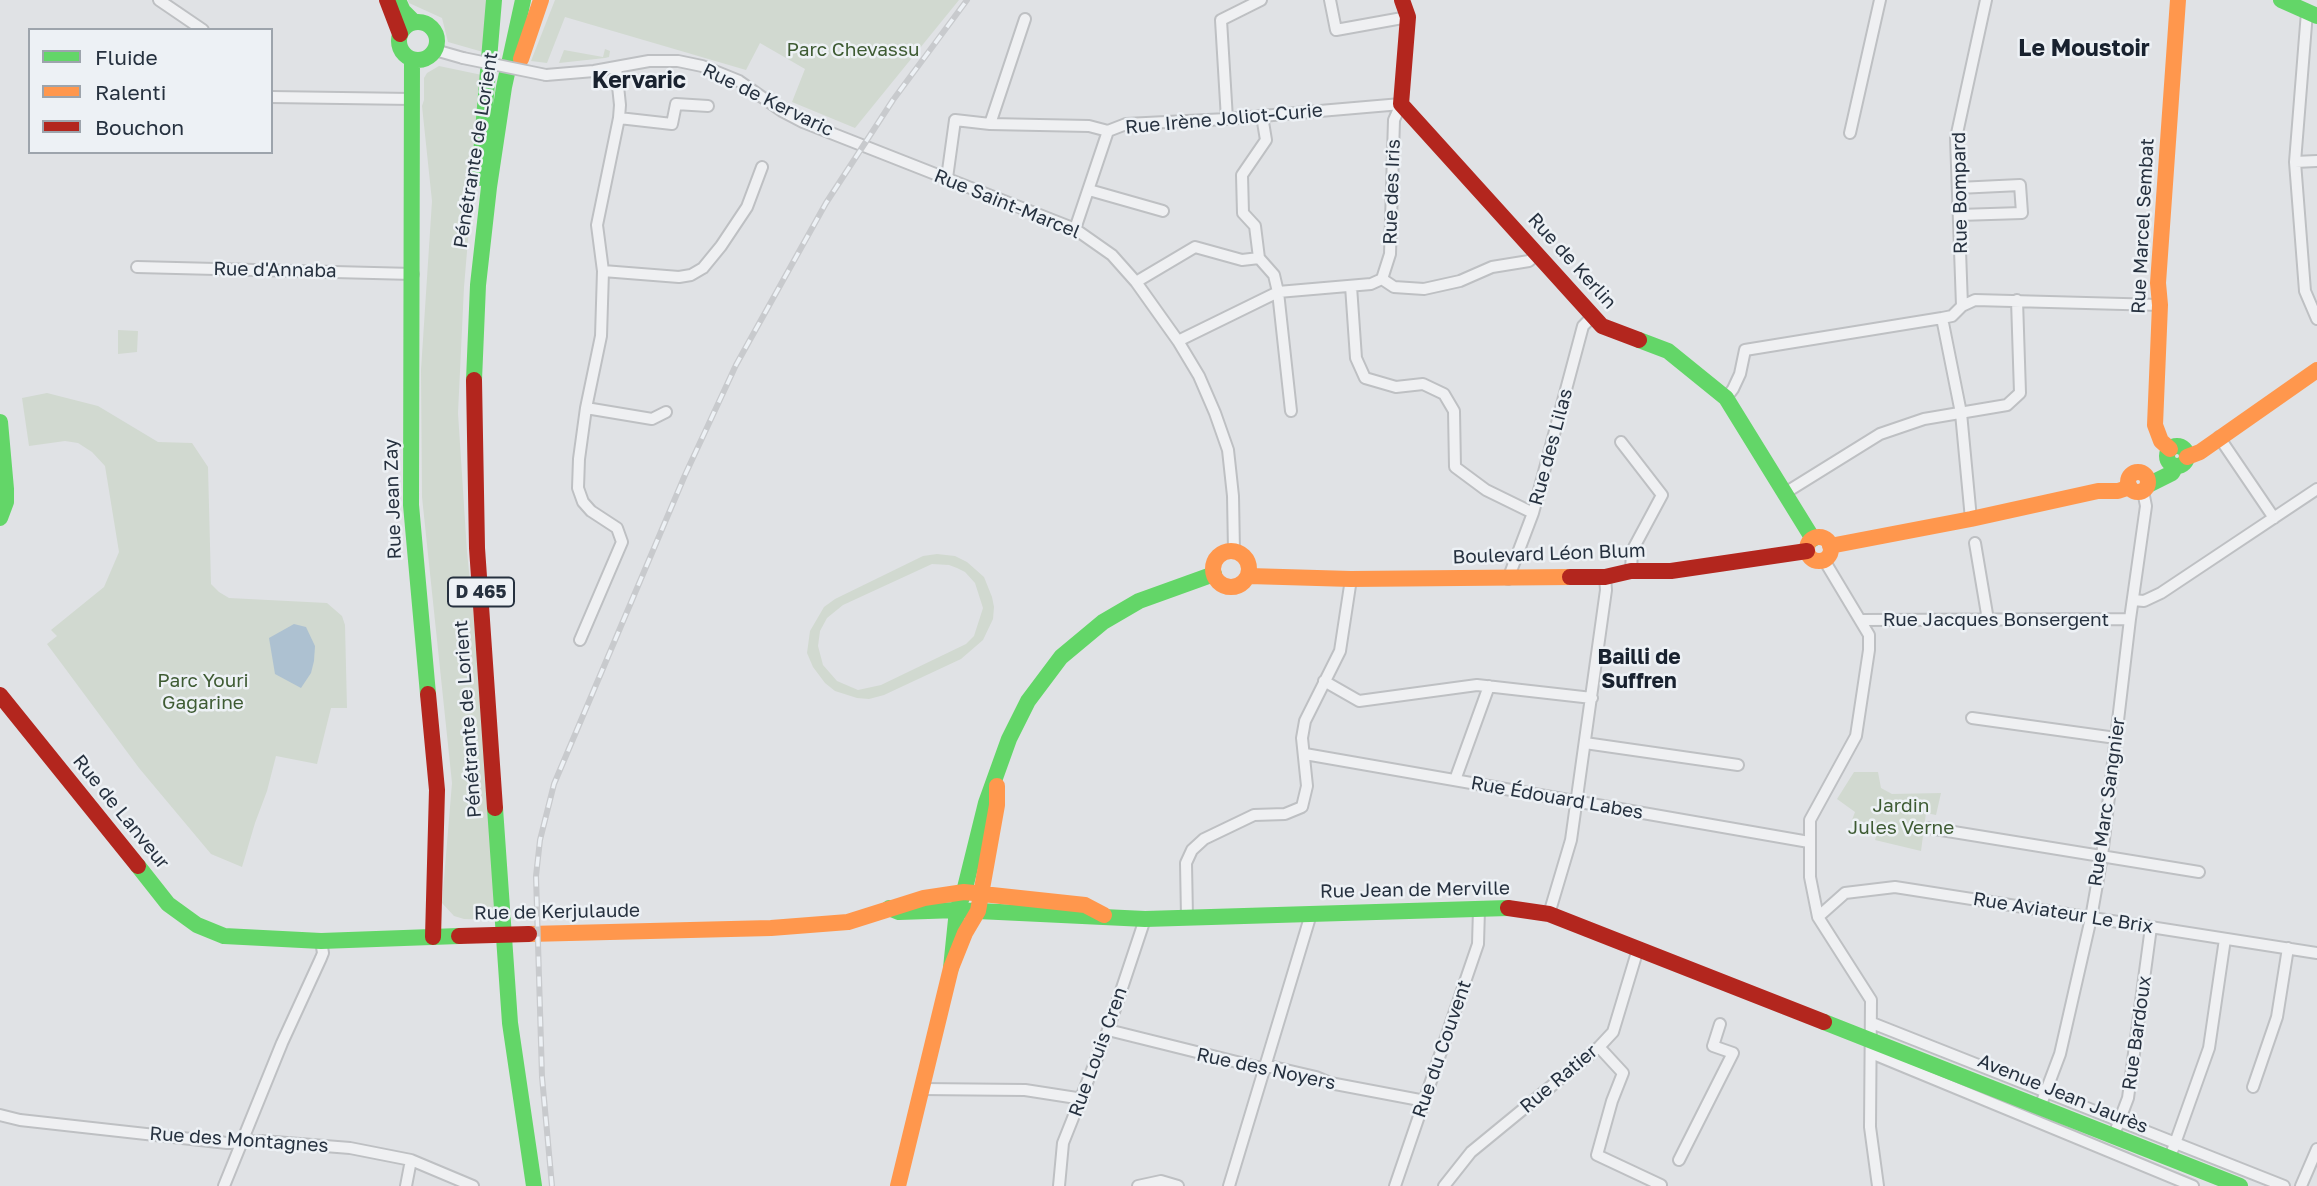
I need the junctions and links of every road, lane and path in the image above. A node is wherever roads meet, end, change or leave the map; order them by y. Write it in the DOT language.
graph roads {
  1 [pos="159,0"];
  2 [pos="387,0"];
  3 [pos="398,0"];
  4 [pos="494,0"];
  5 [pos="523,0"];
  6 [pos="541,0"];
  7 [pos="1261,0"];
  8 [pos="1330,0"];
  9 [pos="1402,0"];
  10 [pos="1880,0"];
  11 [pos="1986,0"];
  12 [pos="2178,0"];
  13 [pos="2281,0"];
  14 [pos="2312,14"];
  15 [pos="1408,17"];
  16 [pos="1025,19"];
  17 [pos="414,22"];
  18 [pos="200,28"];
  19 [pos="400,34"];
  20 [pos="435,50"];
  21 [pos="412,59"];
  22 [pos="616,67"];
  23 [pos="273,97"];
  24 [pos="412,99"];
  25 [pos="1401,104"];
  26 [pos="708,106"];
  27 [pos="1262,116"];
  28 [pos="619,118"];
  29 [pos="1227,119"];
  30 [pos="990,124"];
  31 [pos="1108,131"];
  32 [pos="1850,133"];
  33 [pos="863,145"];
  34 [pos="2317,161"];
  35 [pos="2295,162"];
  36 [pos="762,167"];
  37 [pos="947,178"];
  38 [pos="489,187"];
  39 [pos="1958,188"];
  40 [pos="1089,190"];
  41 [pos="1163,211"];
  42 [pos="1959,215"];
  43 [pos="1075,229"];
  44 [pos="1537,254"];
  45 [pos="1259,258"];
  46 [pos="137,267"];
  47 [pos="603,271"];
  48 [pos="413,274"];
  49 [pos="1382,279"];
  50 [pos="1136,282"];
  51 [pos="478,285"];
  52 [pos="1351,286"];
  53 [pos="1278,292"];
  54 [pos="2017,300"];
  55 [pos="2160,305"];
  56 [pos="1962,306"];
  57 [pos="1593,316"];
  58 [pos="1942,318"];
  59 [pos="2317,319"];
  60 [pos="1178,341"];
  61 [pos="2317,370"];
  62 [pos="1726,398"];
  63 [pos="586,408"];
  64 [pos="1291,411"];
  65 [pos="666,412"];
  66 [pos="1961,413"];
  67 [pos="0,425"];
  68 [pos="2219,436"];
  69 [pos="1621,442"];
  70 [pos="2177,455"];
  71 [pos="2138,483"];
  72 [pos="2317,489"];
  73 [pos="1785,493"];
  74 [pos="1534,513"];
  75 [pos="2274,517"];
  76 [pos="0,518"];
  77 [pos="1971,519"];
  78 [pos="1975,543"];
  79 [pos="1810,545"];
  80 [pos="1234,551"];
  81 [pos="1827,553"];
  82 [pos="1630,571"];
  83 [pos="1214,575"];
  84 [pos="1249,576"];
  85 [pos="1605,577"];
  86 [pos="1351,579"];
  87 [pos="1508,579"];
  88 [pos="2133,600"];
  89 [pos="2130,619"];
  90 [pos="1861,620"];
  91 [pos="1988,620"];
  92 [pos="580,640"];
  93 [pos="1324,681"];
  94 [pos="1489,686"];
  95 [pos="1592,698"];
  96 [pos="1,700"];
  97 [pos="1972,718"];
  98 [pos="2116,738"];
  99 [pos="1585,743"];
  100 [pos="1305,754"];
  101 [pos="1738,765"];
  102 [pos="997,777"];
  103 [pos="1455,780"];
  104 [pos="1576,801"];
  105 [pos="1928,828"];
  106 [pos="1809,842"];
  107 [pos="2102,856"];
  108 [pos="2199,872"];
  109 [pos="964,891"];
  110 [pos="981,892"];
  111 [pos="888,908"];
  112 [pos="1479,909"];
  113 [pos="957,910"];
  114 [pos="978,911"];
  115 [pos="1311,914"];
  116 [pos="1549,914"];
  117 [pos="1818,916"];
  118 [pos="1186,917"];
  119 [pos="1109,918"];
  120 [pos="2091,918"];
  121 [pos="1145,919"];
  122 [pos="2151,927"];
  123 [pos="224,936"];
  124 [pos="433,937"];
  125 [pos="2225,939"];
  126 [pos="321,941"];
  127 [pos="1638,948"];
  128 [pos="2288,948"];
  129 [pos="2317,953"];
  130 [pos="951,968"];
  131 [pos="1872,1023"];
  132 [pos="1720,1024"];
  133 [pos="1108,1030"];
  134 [pos="1600,1047"];
  135 [pos="1871,1047"];
  136 [pos="1265,1068"];
  137 [pos="2253,1087"];
  138 [pos="921,1089"];
  139 [pos="1083,1098"];
  140 [pos="2043,1099"];
  141 [pos="1425,1101"];
  142 [pos="0,1115"];
  143 [pos="2117,1128"];
  144 [pos="243,1141"];
  145 [pos="2317,1149"];
  146 [pos="2172,1150"];
  147 [pos="411,1160"];
  148 [pos="1679,1160"];
  149 [pos="2220,1182"];
  150 [pos="1661,1185"];
  151 [pos="224,1186"];
  152 [pos="406,1186"];
  153 [pos="473,1186"];
  154 [pos="534,1186"];
  155 [pos="898,1186"];
  156 [pos="1059,1186"];
  157 [pos="1138,1186"];
  158 [pos="1178,1186"];
  159 [pos="1229,1186"];
  160 [pos="1395,1186"];
  161 [pos="1444,1186"];
  162 [pos="1878,1186"];
  163 [pos="2193,1186"];
  164 [pos="2240,1186"];
  165 [pos="2284,1186"];
  166 [pos="2301,1186"];
  1 -- 18 [label="street"];
  2 -- 19 [label="main road"];
  3 -- 17 [label="main road"];
  4 -- 51 [label="main road"];
  5 -- 38 [label="main road, Pénétrante de Lorient / D 465"];
  6 -- 38 [label="main road"];
  7 -- 29 [label="street"];
  8 -- 15 [label="street"];
  9 -- 15 [label="main road"];
  10 -- 32 [label="street"];
  11 -- 39 [label="street, Rue Bompard"];
  12 -- 55 [label="main road, Rue Marcel Sembat"];
  13 -- 14 [label="main road"];
  14 -- 35 [label="street"];
  15 -- 25 [label="main road"];
  16 -- 30 [label="street"];
  17 -- 19 [label="main road"];
  17 -- 20 [label="main road"];
  19 -- 21 [label="main road"];
  20 -- 21 [label="main road"];
  20 -- 22 [label="street, Rue de Kervaric, bridge"];
  21 -- 24 [label="main road, Rue Jean Zay"];
  22 -- 28 [label="street"];
  22 -- 33 [label="street, Rue de Kervaric"];
  23 -- 24 [label="street"];
  24 -- 48 [label="main road, Rue Jean Zay"];
  25 -- 27 [label="street, Rue Irène Joliot-Curie"];
  25 -- 44 [label="main road, Rue de Kerlin"];
  25 -- 49 [label="street, Rue des Iris"];
  26 -- 28 [label="street"];
  27 -- 29 [label="street, Rue Irène Joliot-Curie"];
  27 -- 45 [label="street"];
  28 -- 47 [label="street"];
  29 -- 31 [label="street, Rue Irène Joliot-Curie"];
  30 -- 31 [label="street"];
  30 -- 37 [label="street"];
  31 -- 40 [label="street, Rue Irène Joliot-Curie"];
  33 -- 37 [label="street, Rue Saint-Marcel"];
  34 -- 35 [label="street"];
  35 -- 59 [label="street"];
  36 -- 47 [label="street"];
  37 -- 43 [label="street, Rue Saint-Marcel"];
  38 -- 51 [label="main road, Pénétrante de Lorient / D 465"];
  39 -- 42 [label="street, Rue Bompard"];
  39 -- 42 [label="street"];
  40 -- 41 [label="street"];
  40 -- 43 [label="street, Rue Irène Joliot-Curie"];
  42 -- 56 [label="street, Rue Bompard"];
  43 -- 50 [label="street, Rue Saint-Marcel"];
  44 -- 49 [label="street"];
  44 -- 57 [label="main road, Rue de Kerlin"];
  45 -- 50 [label="street"];
  45 -- 53 [label="street"];
  46 -- 48 [label="street, Rue d'Annaba"];
  47 -- 63 [label="street"];
  48 -- 124 [label="main road, Rue Jean Zay"];
  49 -- 52 [label="street"];
  50 -- 60 [label="street, Rue Saint-Marcel"];
  51 -- 154 [label="main road, Pénétrante de Lorient / D 465"];
  52 -- 53 [label="street"];
  52 -- 74 [label="street"];
  53 -- 60 [label="street"];
  53 -- 64 [label="street"];
  54 -- 55 [label="street"];
  54 -- 56 [label="street"];
  54 -- 66 [label="street"];
  55 -- 70 [label="main road, Rue Marcel Sembat"];
  56 -- 58 [label="street"];
  57 -- 62 [label="main road, Rue de Kerlin"];
  57 -- 74 [label="street, Rue des Lilas"];
  58 -- 62 [label="street"];
  58 -- 66 [label="street"];
  60 -- 80 [label="street, Rue Saint-Marcel"];
  61 -- 68 [label="main road"];
  62 -- 73 [label="main road, Rue de Kerlin"];
  63 -- 65 [label="street"];
  63 -- 92 [label="street"];
  66 -- 73 [label="street"];
  66 -- 77 [label="street"];
  67 -- 76 [label="main road"];
  68 -- 70 [label="main road"];
  68 -- 75 [label="street"];
  69 -- 82 [label="street"];
  70 -- 71 [label="main road"];
  71 -- 77 [label="main road"];
  71 -- 88 [label="street, Rue Marc Sangnier"];
  72 -- 75 [label="street"];
  73 -- 79 [label="main road, Rue de Kerlin"];
  74 -- 87 [label="street, Rue des Lilas"];
  75 -- 88 [label="street"];
  77 -- 81 [label="main road"];
  78 -- 91 [label="street"];
  79 -- 81 [label="main road"];
  79 -- 82 [label="main road, Boulevard Léon Blum"];
  80 -- 83 [label="main road"];
  80 -- 84 [label="main road"];
  81 -- 90 [label="street"];
  82 -- 85 [label="main road, Boulevard Léon Blum"];
  83 -- 84 [label="main road"];
  83 -- 102 [label="main road"];
  84 -- 86 [label="main road, Boulevard Léon Blum"];
  85 -- 87 [label="main road, Boulevard Léon Blum"];
  85 -- 95 [label="street"];
  86 -- 87 [label="main road, Boulevard Léon Blum"];
  86 -- 93 [label="street"];
  88 -- 89 [label="street, Rue Marc Sangnier"];
  89 -- 91 [label="street, Rue Jacques Bonsergent"];
  89 -- 98 [label="street, Rue Marc Sangnier"];
  90 -- 91 [label="street, Rue Jacques Bonsergent"];
  90 -- 106 [label="street"];
  93 -- 94 [label="street"];
  93 -- 100 [label="street"];
  94 -- 95 [label="street"];
  94 -- 103 [label="street"];
  95 -- 99 [label="street"];
  96 -- 123 [label="main road, Rue de Lanveur"];
  97 -- 98 [label="street"];
  98 -- 107 [label="street, Rue Marc Sangnier"];
  99 -- 101 [label="street"];
  99 -- 104 [label="street"];
  100 -- 103 [label="street, Rue Édouard Labes"];
  100 -- 118 [label="street"];
  102 -- 109 [label="main road"];
  102 -- 110 [label="main road"];
  103 -- 104 [label="street, Rue Édouard Labes"];
  104 -- 106 [label="street, Rue Édouard Labes"];
  104 -- 116 [label="street"];
  105 -- 107 [label="street"];
  106 -- 117 [label="street"];
  107 -- 108 [label="street"];
  107 -- 120 [label="street, Rue Marc Sangnier"];
  109 -- 110 [label="main road, Rue de Kerjulaude"];
  109 -- 111 [label="main road, Rue de Kerjulaude"];
  109 -- 113 [label="main road"];
  109 -- 114 [label="main road"];
  110 -- 114 [label="main road"];
  110 -- 119 [label="main road, Rue de Kerjulaude"];
  111 -- 113 [label="main road, Rue de Kerjulaude"];
  111 -- 124 [label="main road, Rue de Kerjulaude, bridge"];
  112 -- 115 [label="main road, Rue Jean de Merville"];
  112 -- 116 [label="main road, Rue Jean de Merville"];
  112 -- 141 [label="street, Rue du Couvent"];
  113 -- 114 [label="main road, Rue de Kerjulaude"];
  113 -- 130 [label="main road"];
  114 -- 119 [label="main road, Rue de Kerjulaude"];
  114 -- 130 [label="main road"];
  115 -- 118 [label="main road, Rue Jean de Merville"];
  115 -- 136 [label="street"];
  116 -- 127 [label="main road, Rue Jean de Merville"];
  117 -- 120 [label="street, Rue Aviateur Le Brix"];
  117 -- 131 [label="street"];
  118 -- 121 [label="main road, Rue Jean de Merville"];
  119 -- 121 [label="main road, Rue de Kerjulaude"];
  120 -- 122 [label="street, Rue Aviateur Le Brix"];
  120 -- 140 [label="street, Rue Marc Sangnier"];
  121 -- 133 [label="street, Rue Louis Cren"];
  122 -- 125 [label="street, Rue Aviateur Le Brix"];
  122 -- 143 [label="street, Rue Bardoux"];
  123 -- 126 [label="main road, Rue de Kerjulaude"];
  124 -- 126 [label="main road, Rue de Kerjulaude"];
  125 -- 128 [label="street, Rue Aviateur Le Brix"];
  125 -- 146 [label="street"];
  126 -- 144 [label="street"];
  127 -- 134 [label="street, Rue Ratier"];
  127 -- 135 [label="main road, Rue Jean de Merville"];
  128 -- 129 [label="street, Rue Aviateur Le Brix"];
  128 -- 137 [label="street"];
  130 -- 138 [label="main road"];
  131 -- 135 [label="street"];
  131 -- 140 [label="street"];
  132 -- 148 [label="street"];
  133 -- 136 [label="street, Rue des Noyers"];
  133 -- 139 [label="street, Rue Louis Cren"];
  134 -- 150 [label="street"];
  134 -- 161 [label="street, Rue Ratier"];
  135 -- 140 [label="main road, Avenue Jean Jaurès"];
  135 -- 162 [label="street"];
  135 -- 163 [label="street"];
  136 -- 141 [label="street, Rue des Noyers"];
  136 -- 159 [label="street"];
  138 -- 139 [label="street"];
  138 -- 155 [label="main road"];
  139 -- 156 [label="street, Rue Louis Cren"];
  140 -- 143 [label="main road, Avenue Jean Jaurès"];
  141 -- 160 [label="street, Rue du Couvent"];
  142 -- 144 [label="street, Rue des Montagnes"];
  143 -- 146 [label="main road, Avenue Jean Jaurès"];
  144 -- 147 [label="street, Rue des Montagnes"];
  144 -- 151 [label="street"];
  145 -- 166 [label="street"];
  146 -- 149 [label="main road, Avenue Jean Jaurès"];
  146 -- 165 [label="street"];
  147 -- 152 [label="street"];
  147 -- 153 [label="street, Rue des Montagnes"];
  149 -- 164 [label="main road, Avenue Jean Jaurès"];
  157 -- 158 [label="street"];
}
